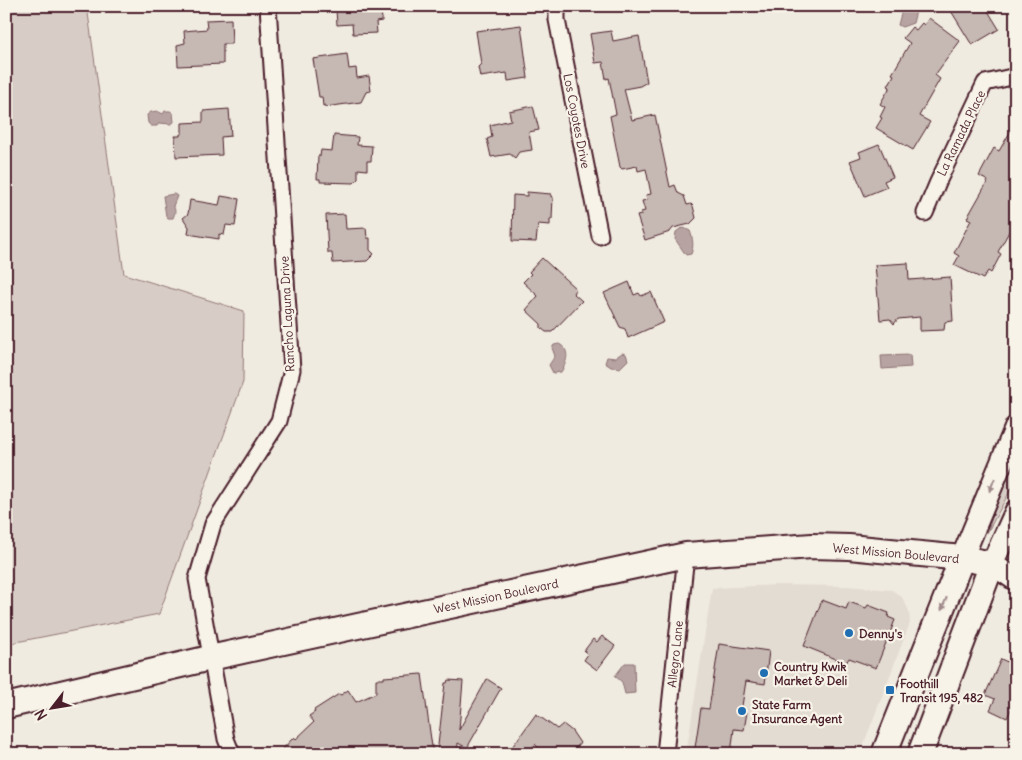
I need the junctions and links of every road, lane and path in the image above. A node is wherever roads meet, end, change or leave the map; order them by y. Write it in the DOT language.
graph roads {
  1 [pos="268,6"];
  2 [pos="557,6"];
  3 [pos="1016,76"];
  4 [pos="925,213"];
  5 [pos="600,236"];
  6 [pos="1016,427"];
  7 [pos="1016,511"];
  8 [pos="686,555"];
  9 [pos="962,558"];
  10 [pos="1016,560"];
  11 [pos="992,564"];
  12 [pos="1016,580"];
  13 [pos="210,658"];
  14 [pos="6,706"];
  15 [pos="232,754"];
  16 [pos="665,754"];
  17 [pos="884,754"];
  18 [pos="920,754"];
  1 -- 13 [label="street, Rancho Laguna Drive"];
  2 -- 5 [label="street, Los Coyotes Drive"];
  3 -- 4 [label="street, La Ramada Place"];
  6 -- 9 [label="main road, one-way"];
  7 -- 11 [label="main road"];
  8 -- 9 [label="main road, West Mission Boulevard"];
  8 -- 13 [label="main road, West Mission Boulevard"];
  8 -- 16 [label="street, Allegro Lane"];
  9 -- 11 [label="main road, West Mission Boulevard"];
  9 -- 17 [label="main road, one-way"];
  10 -- 11 [label="main road"];
  11 -- 12 [label="main road"];
  11 -- 18 [label="main road"];
  13 -- 14 [label="main road, West Mission Boulevard"];
  13 -- 15 [label="street"];
}
